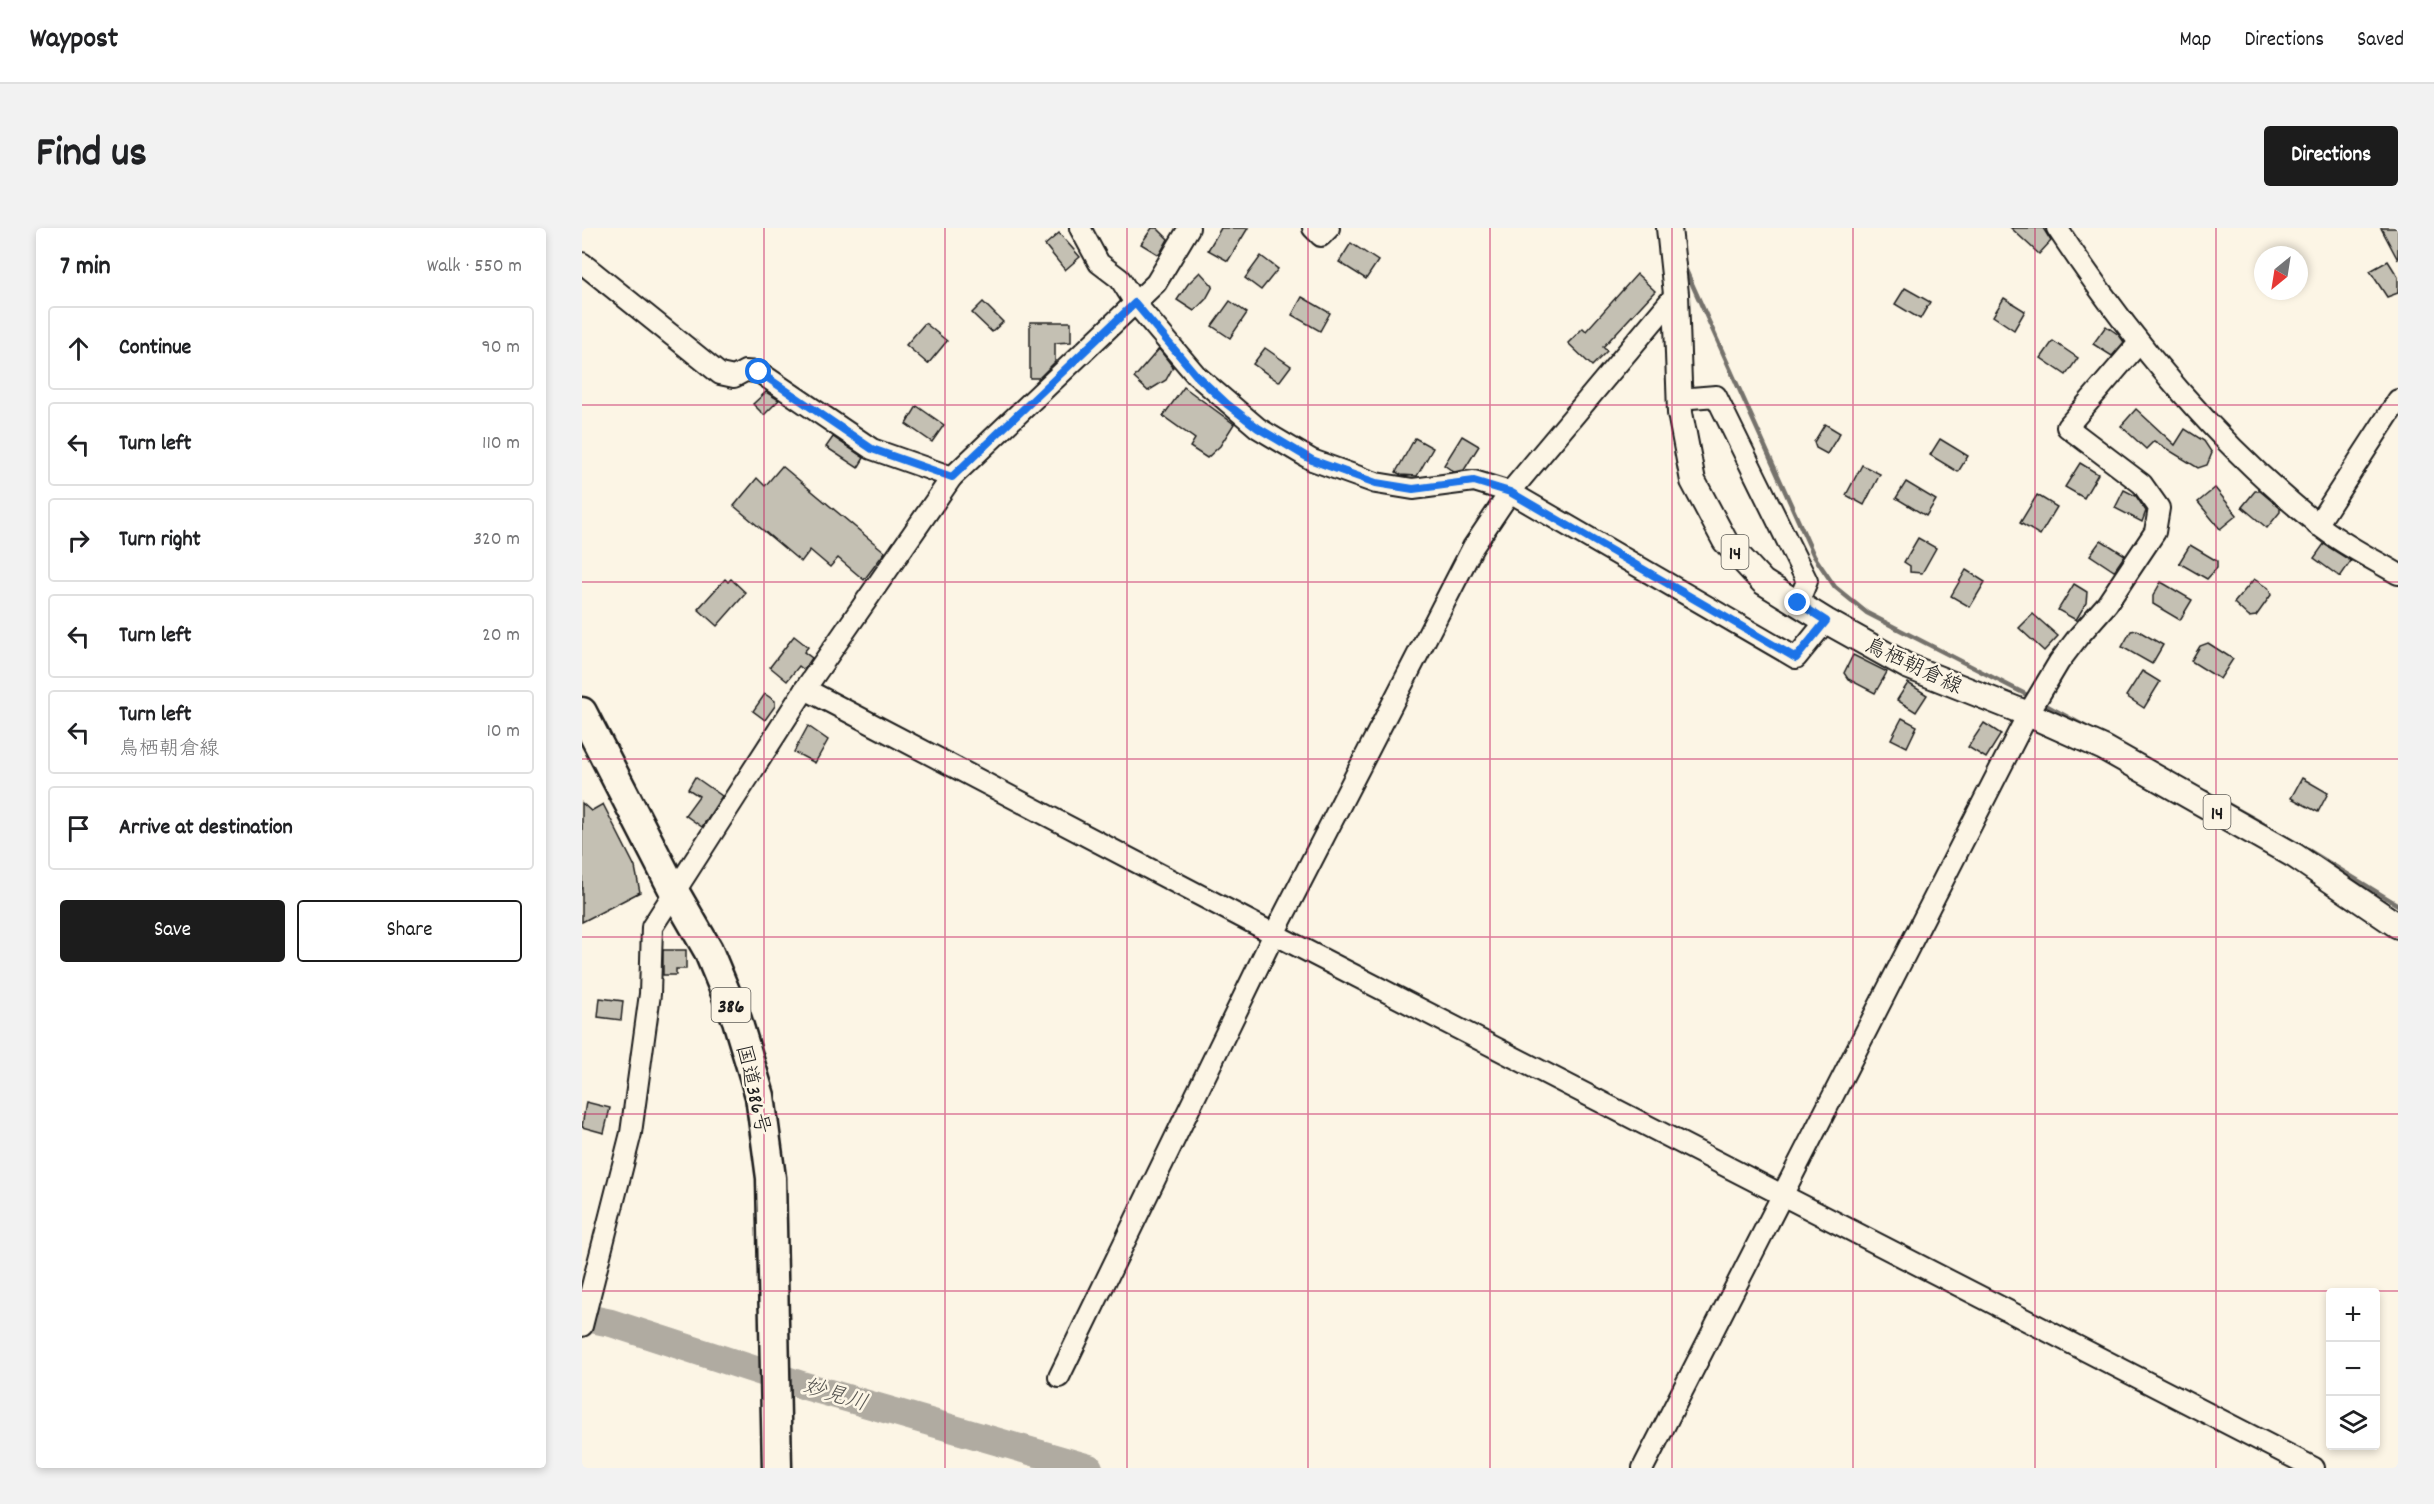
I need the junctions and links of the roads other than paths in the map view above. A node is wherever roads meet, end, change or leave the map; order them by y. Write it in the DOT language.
graph roads {
  1 [pos="1080,228"];
  2 [pos="1189,228"];
  3 [pos="1313,228"];
  4 [pos="1329,228"];
  5 [pos="1669,228"];
  6 [pos="2057,228"];
  7 [pos="582,263"];
  8 [pos="1676,294"];
  9 [pos="1135,303"];
  10 [pos="2139,343"];
  11 [pos="1679,399"];
  12 [pos="2398,400"];
  13 [pos="952,477"];
  14 [pos="1510,492"];
  15 [pos="2317,525"];
  16 [pos="2398,574"];
  17 [pos="1798,603"];
  18 [pos="1826,621"];
  19 [pos="805,689"];
  20 [pos="582,712"];
  21 [pos="2028,714"];
  22 [pos="674,891"];
  23 [pos="2398,926"];
  24 [pos="1274,934"];
  25 [pos="1781,1194"];
  26 [pos="585,1306"];
  27 [pos="582,1326"];
  28 [pos="1059,1377"];
  29 [pos="777,1468"];
  30 [pos="1643,1468"];
  31 [pos="2314,1468"];
  1 -- 9 [label="street"];
  2 -- 9 [label="street"];
  3 -- 4 [label="street"];
  5 -- 8 [label="main road, 鳥栖朝倉線 / 14"];
  6 -- 10 [label="street"];
  7 -- 13 [label="street"];
  8 -- 11 [label="main road, 鳥栖朝倉線 / 14"];
  8 -- 14 [label="street"];
  9 -- 13 [label="street"];
  9 -- 14 [label="street"];
  10 -- 15 [label="street"];
  10 -- 21 [label="street"];
  11 -- 17 [label="main road, 鳥栖朝倉線 / 14"];
  11 -- 17 [label="street"];
  12 -- 15 [label="street"];
  13 -- 19 [label="street"];
  14 -- 18 [label="street"];
  14 -- 24 [label="street"];
  15 -- 16 [label="street"];
  17 -- 18 [label="main road, 鳥栖朝倉線 / 14"];
  18 -- 21 [label="main road, 鳥栖朝倉線 / 14"];
  19 -- 22 [label="street"];
  19 -- 24 [label="street"];
  20 -- 22 [label="highway, 国道386号 / 386"];
  21 -- 23 [label="main road, 鳥栖朝倉線 / 14"];
  21 -- 25 [label="street"];
  22 -- 26 [label="street"];
  22 -- 29 [label="highway, 国道386号 / 386"];
  24 -- 25 [label="street"];
  24 -- 28 [label="street"];
  25 -- 30 [label="street"];
  25 -- 31 [label="street"];
  26 -- 27 [label="street"];
}
